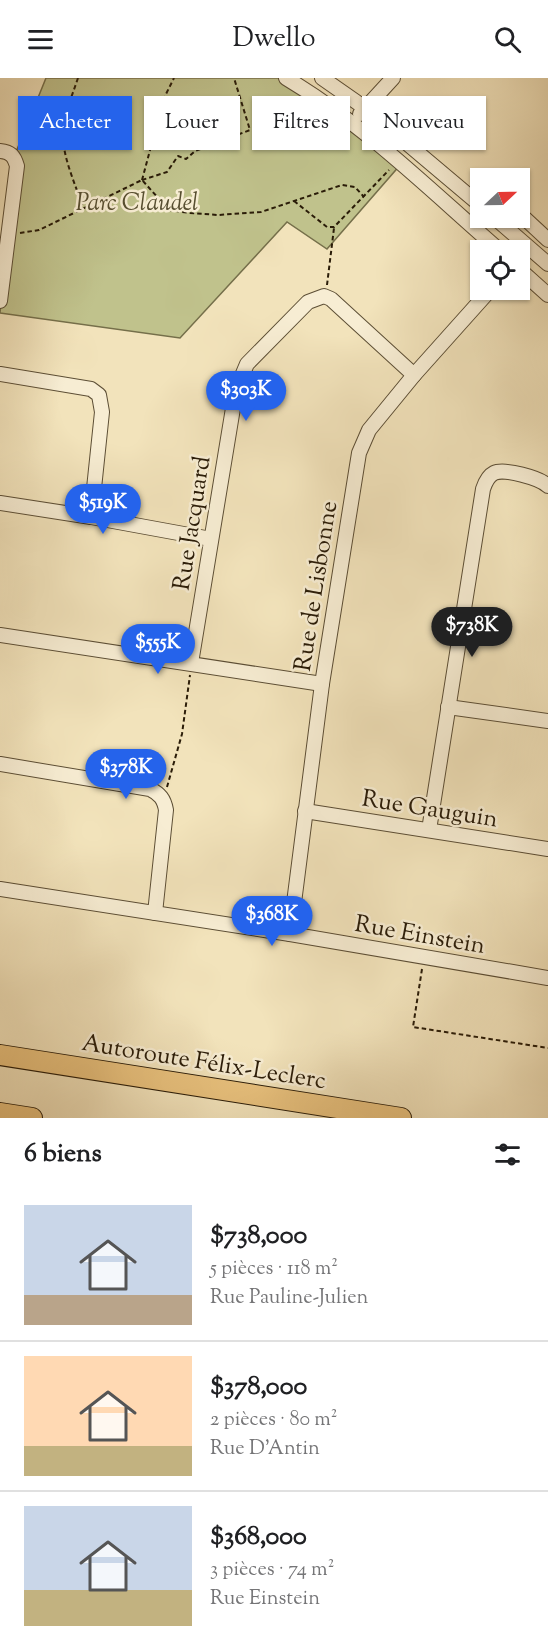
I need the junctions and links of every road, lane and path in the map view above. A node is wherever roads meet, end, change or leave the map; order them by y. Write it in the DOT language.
graph roads {
  1 [pos="78,78"];
  2 [pos="174,78"];
  3 [pos="234,78"];
  4 [pos="286,78"];
  5 [pos="322,78"];
  6 [pos="393,78"];
  7 [pos="376,96"];
  8 [pos="362,106"];
  9 [pos="362,111"];
  10 [pos="352,122"];
  11 [pos="415,150"];
  12 [pos="0,151"];
  13 [pos="401,164"];
  14 [pos="142,180"];
  15 [pos="364,197"];
  16 [pos="470,197"];
  17 [pos="294,201"];
  18 [pos="83,207"];
  19 [pos="530,223"];
  20 [pos="334,227"];
  21 [pos="503,228"];
  22 [pos="8,235"];
  23 [pos="488,240"];
  24 [pos="514,240"];
  25 [pos="548,240"];
  26 [pos="530,255"];
  27 [pos="548,264"];
  28 [pos="530,279"];
  29 [pos="548,295"];
  30 [pos="326,297"];
  31 [pos="481,300"];
  32 [pos="0,301"];
  33 [pos="0,374"];
  34 [pos="414,375"];
  35 [pos="548,486"];
  36 [pos="0,503"];
  37 [pos="91,517"];
  38 [pos="211,538"];
  39 [pos="0,635"];
  40 [pos="191,663"];
  41 [pos="322,684"];
  42 [pos="448,707"];
  43 [pos="548,721"];
  44 [pos="0,764"];
  45 [pos="162,798"];
  46 [pos="305,811"];
  47 [pos="429,830"];
  48 [pos="548,849"];
  49 [pos="0,889"];
  50 [pos="155,913"];
  51 [pos="290,934"];
  52 [pos="424,957"];
  53 [pos="548,978"];
  54 [pos="548,1048"];
  55 [pos="0,1055"];
  56 [pos="0,1113"];
  57 [pos="33,1118"];
  58 [pos="401,1118"];
  1 -- 18 [label="path"];
  2 -- 14 [label="path"];
  3 -- 14 [label="path"];
  4 -- 10 [label="street"];
  5 -- 8 [label="street"];
  6 -- 7 [label="street"];
  9 -- 10 [label="street"];
  10 -- 13 [label="street"];
  11 -- 16 [label="street"];
  12 -- 22 [label="street"];
  13 -- 15 [label="path"];
  13 -- 23 [label="street"];
  14 -- 17 [label="path"];
  14 -- 18 [label="path"];
  15 -- 17 [label="path"];
  15 -- 20 [label="path"];
  17 -- 20 [label="path"];
  18 -- 22 [label="path"];
  19 -- 25 [label="street"];
  20 -- 30 [label="path"];
  21 -- 24 [label="street"];
  22 -- 32 [label="street"];
  26 -- 27 [label="street"];
  28 -- 29 [label="street"];
  30 -- 34 [label="street"];
  30 -- 38 [label="street, Rue Jacquard"];
  31 -- 34 [label="street, Rue de Lisbonne"];
  33 -- 37 [label="street"];
  34 -- 41 [label="street, Rue de Lisbonne"];
  35 -- 42 [label="street"];
  36 -- 37 [label="street"];
  37 -- 38 [label="street"];
  38 -- 40 [label="street, Rue Jacquard"];
  39 -- 40 [label="street"];
  40 -- 41 [label="street"];
  40 -- 45 [label="path"];
  41 -- 46 [label="street, Rue de Lisbonne"];
  42 -- 43 [label="street"];
  42 -- 47 [label="street"];
  44 -- 45 [label="street"];
  45 -- 50 [label="street"];
  46 -- 47 [label="street, Rue Gauguin"];
  46 -- 51 [label="street, Rue de Lisbonne"];
  47 -- 48 [label="street, Rue Gauguin"];
  49 -- 50 [label="street, Rue Einstein"];
  50 -- 51 [label="street, Rue Einstein"];
  51 -- 52 [label="street, Rue Einstein"];
  52 -- 53 [label="street, Rue Einstein"];
  52 -- 54 [label="path"];
  55 -- 58 [label="highway, Autoroute Félix-Leclerc"];
  56 -- 57 [label="highway"];
}
